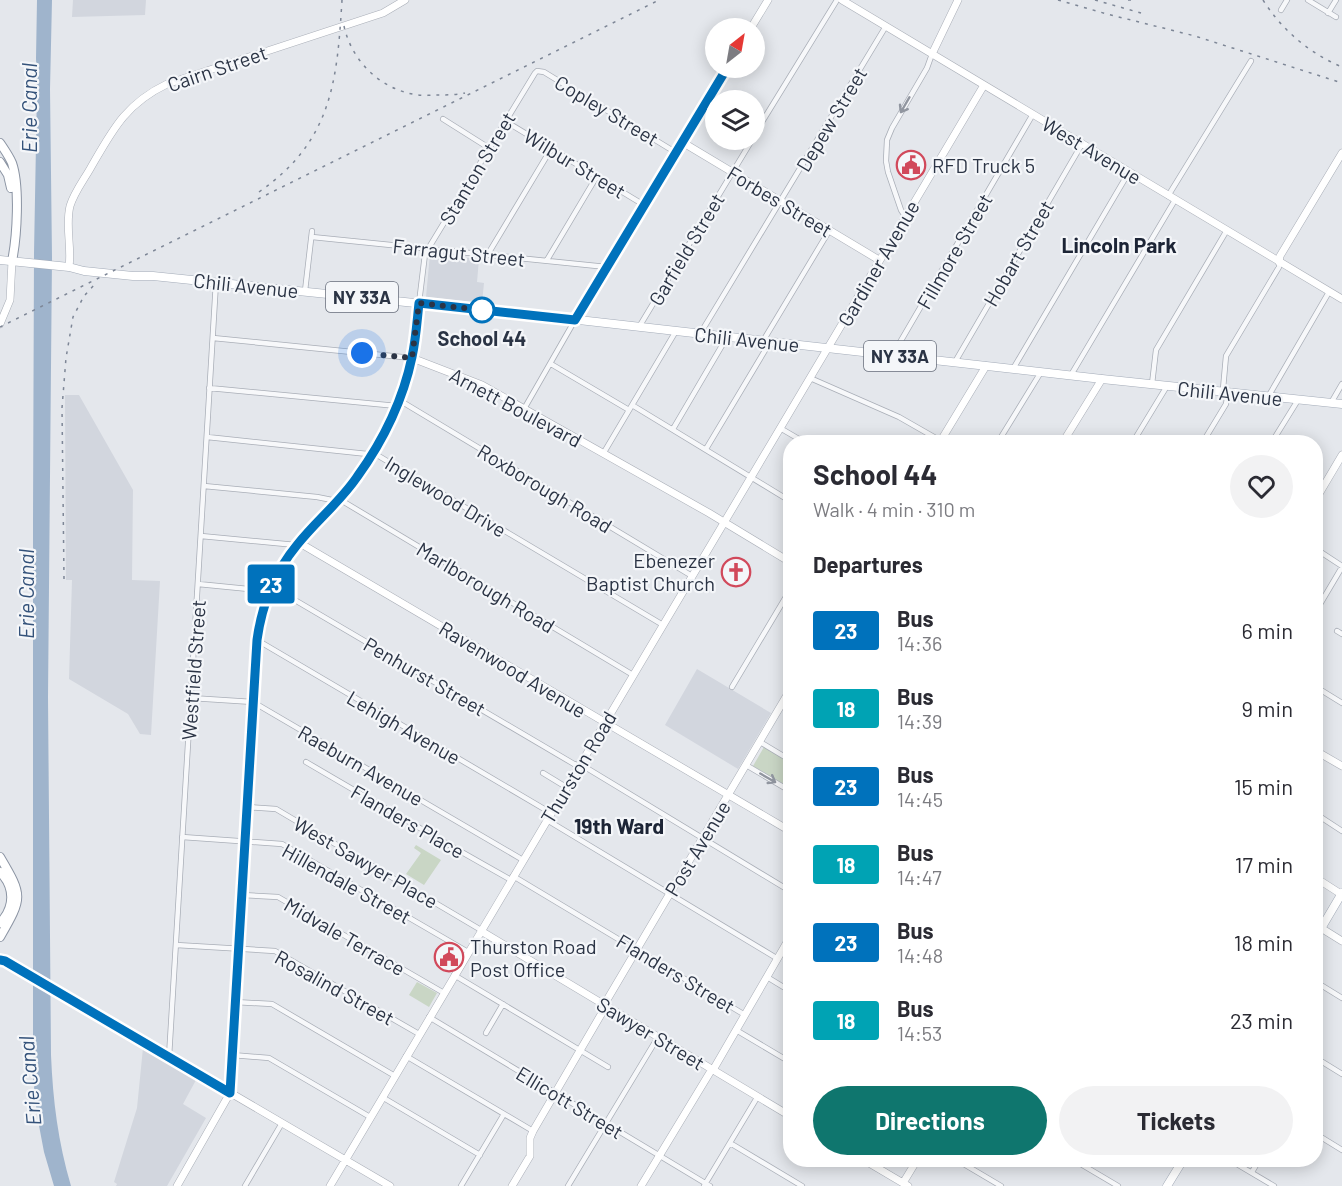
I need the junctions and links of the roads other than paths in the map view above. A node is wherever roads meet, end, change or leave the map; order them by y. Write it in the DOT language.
graph roads {
  1 [pos="405,0"];
  2 [pos="768,0"];
  3 [pos="837,0"];
  4 [pos="842,0"];
  5 [pos="958,0"];
  6 [pos="1287,0"];
  7 [pos="1308,0"];
  8 [pos="1336,0"];
  9 [pos="1281,10"];
  10 [pos="1328,12"];
  11 [pos="1336,17"];
  12 [pos="757,18"];
  13 [pos="886,27"];
  14 [pos="932,54"];
  15 [pos="1251,61"];
  16 [pos="537,71"];
  17 [pos="721,78"];
  18 [pos="984,85"];
  19 [pos="1033,114"];
  20 [pos="765,117"];
  21 [pos="443,119"];
  22 [pos="505,121"];
  23 [pos="0,142"];
  24 [pos="682,142"];
  25 [pos="1082,144"];
  26 [pos="489,148"];
  27 [pos="551,149"];
  28 [pos="746,150"];
  29 [pos="675,153"];
  30 [pos="1342,153"];
  31 [pos="0,162"];
  32 [pos="1339,164"];
  33 [pos="732,172"];
  34 [pos="1129,172"];
  35 [pos="597,176"];
  36 [pos="1172,198"];
  37 [pos="781,202"];
  38 [pos="644,205"];
  39 [pos="906,216"];
  40 [pos="1227,230"];
  41 [pos="829,231"];
  42 [pos="428,248"];
  43 [pos="488,254"];
  44 [pos="0,260"];
  45 [pos="547,260"];
  46 [pos="879,260"];
  47 [pos="12,261"];
  48 [pos="1279,262"];
  49 [pos="69,267"];
  50 [pos="607,267"];
  51 [pos="216,282"];
  52 [pos="305,291"];
  53 [pos="1329,292"];
  54 [pos="1342,299"];
  55 [pos="419,303"];
  56 [pos="575,320"];
  57 [pos="0,324"];
  58 [pos="639,327"];
  59 [pos="676,331"];
  60 [pos="700,334"];
  61 [pos="727,337"];
  62 [pos="213,338"];
  63 [pos="767,341"];
  64 [pos="828,348"];
  65 [pos="892,356"];
  66 [pos="412,358"];
  67 [pos="954,363"];
  68 [pos="551,364"];
  69 [pos="986,366"];
  70 [pos="1013,369"];
  71 [pos="1041,372"];
  72 [pos="1070,376"];
  73 [pos="810,378"];
  74 [pos="1102,379"];
  75 [pos="1152,384"];
  76 [pos="1342,384"];
  77 [pos="1167,386"];
  78 [pos="209,388"];
  79 [pos="1226,392"];
  80 [pos="1268,397"];
  81 [pos="1298,400"];
  82 [pos="398,403"];
  83 [pos="1331,403"];
  84 [pos="1342,404"];
  85 [pos="632,405"];
  86 [pos="524,409"];
  87 [pos="629,410"];
  88 [pos="780,428"];
  89 [pos="673,429"];
  90 [pos="792,435"];
  91 [pos="929,435"];
  92 [pos="944,435"];
  93 [pos="1002,435"];
  94 [pos="1067,435"];
  95 [pos="1137,435"];
  96 [pos="1207,435"];
  97 [pos="1276,435"];
  98 [pos="207,437"];
  99 [pos="706,449"];
  100 [pos="373,453"];
  101 [pos="603,454"];
  102 [pos="1342,455"];
  103 [pos="751,477"];
  104 [pos="204,486"];
  105 [pos="1323,487"];
  106 [pos="783,497"];
  107 [pos="338,500"];
  108 [pos="724,522"];
  109 [pos="201,536"];
  110 [pos="297,544"];
  111 [pos="1323,554"];
  112 [pos="783,558"];
  113 [pos="1342,566"];
  114 [pos="692,576"];
  115 [pos="198,584"];
  116 [pos="270,588"];
  117 [pos="1323,600"];
  118 [pos="783,602"];
  119 [pos="663,625"];
  120 [pos="257,640"];
  121 [pos="633,675"];
  122 [pos="732,687"];
  123 [pos="1323,691"];
  124 [pos="191,698"];
  125 [pos="253,702"];
  126 [pos="783,702"];
  127 [pos="1342,703"];
  128 [pos="605,722"];
  129 [pos="760,742"];
  130 [pos="1323,755"];
  131 [pos="783,756"];
  132 [pos="306,762"];
  133 [pos="579,765"];
  134 [pos="746,765"];
  135 [pos="1342,766"];
  136 [pos="543,773"];
  137 [pos="566,787"];
  138 [pos="783,787"];
  139 [pos="729,795"];
  140 [pos="247,807"];
  141 [pos="549,817"];
  142 [pos="1323,819"];
  143 [pos="783,827"];
  144 [pos="1342,831"];
  145 [pos="182,837"];
  146 [pos="704,838"];
  147 [pos="244,841"];
  148 [pos="0,857"];
  149 [pos="523,860"];
  150 [pos="0,872"];
  151 [pos="512,878"];
  152 [pos="1323,882"];
  153 [pos="783,887"];
  154 [pos="1342,893"];
  155 [pos="670,894"];
  156 [pos="242,895"];
  157 [pos="0,923"];
  158 [pos="1323,925"];
  159 [pos="1323,929"];
  160 [pos="481,931"];
  161 [pos="0,937"];
  162 [pos="1342,941"];
  163 [pos="176,945"];
  164 [pos="238,948"];
  165 [pos="637,950"];
  166 [pos="783,950"];
  167 [pos="468,952"];
  168 [pos="2,959"];
  169 [pos="778,959"];
  170 [pos="454,975"];
  171 [pos="767,977"];
  172 [pos="1323,986"];
  173 [pos="783,987"];
  174 [pos="444,993"];
  175 [pos="1342,998"];
  176 [pos="235,1002"];
  177 [pos="503,1004"];
  178 [pos="605,1006"];
  179 [pos="745,1014"];
  180 [pos="429,1017"];
  181 [pos="736,1030"];
  182 [pos="419,1034"];
  183 [pos="486,1034"];
  184 [pos="658,1037"];
  185 [pos="581,1051"];
  186 [pos="232,1055"];
  187 [pos="406,1056"];
  188 [pos="170,1057"];
  189 [pos="783,1058"];
  190 [pos="1323,1062"];
  191 [pos="608,1067"];
  192 [pos="712,1069"];
  193 [pos="1342,1074"];
  194 [pos="395,1076"];
  195 [pos="230,1093"];
  196 [pos="555,1093"];
  197 [pos="758,1096"];
  198 [pos="382,1097"];
  199 [pos="783,1112"];
  200 [pos="504,1114"];
  201 [pos="370,1117"];
  202 [pos="282,1123"];
  203 [pos="605,1123"];
  204 [pos="533,1131"];
  205 [pos="1323,1138"];
  206 [pos="730,1143"];
  207 [pos="1342,1150"];
  208 [pos="480,1155"];
  209 [pos="659,1156"];
  210 [pos="345,1160"];
  211 [pos="875,1167"];
  212 [pos="914,1167"];
  213 [pos="969,1167"];
  214 [pos="1086,1167"];
  215 [pos="1179,1167"];
  216 [pos="1243,1167"];
  217 [pos="1255,1167"];
  218 [pos="1252,1172"];
  219 [pos="706,1185"];
  220 [pos="905,1185"];
  221 [pos="177,1186"];
  222 [pos="245,1186"];
  223 [pos="330,1186"];
  224 [pos="390,1186"];
  225 [pos="461,1186"];
  226 [pos="512,1186"];
  227 [pos="568,1186"];
  228 [pos="641,1186"];
  229 [pos="802,1186"];
  230 [pos="1001,1186"];
  231 [pos="1118,1186"];
  232 [pos="1167,1186"];
  233 [pos="1274,1186"];
  1 -- 49 [label="street, Cairn Street"];
  2 -- 12 [label="street"];
  3 -- 20 [label="street"];
  4 -- 13 [label="street, West Avenue"];
  5 -- 14 [label="street"];
  6 -- 9 [label="street"];
  7 -- 10 [label="street"];
  8 -- 10 [label="street"];
  10 -- 11 [label="street"];
  13 -- 14 [label="street, West Avenue"];
  13 -- 37 [label="street, Depew Street"];
  14 -- 18 [label="street, West Avenue"];
  14 -- 39 [label="street, one-way"];
  15 -- 36 [label="street"];
  16 -- 22 [label="street, Stanton Street"];
  16 -- 29 [label="street, Copley Street"];
  17 -- 24 [label="street"];
  18 -- 19 [label="street, West Avenue"];
  18 -- 39 [label="street, Gardiner Avenue"];
  19 -- 25 [label="street, West Avenue"];
  19 -- 65 [label="street, Fillmore Street"];
  21 -- 26 [label="street"];
  22 -- 26 [label="street, Stanton Street"];
  22 -- 27 [label="street, Wilbur Street"];
  23 -- 47 [label="highway"];
  24 -- 29 [label="street"];
  24 -- 33 [label="street, Forbes Street"];
  25 -- 34 [label="street, West Avenue"];
  25 -- 67 [label="street, Hobart Street"];
  26 -- 42 [label="street, Stanton Street"];
  27 -- 35 [label="street, Wilbur Street"];
  27 -- 43 [label="street"];
  28 -- 33 [label="street, Garfield Street"];
  29 -- 38 [label="street"];
  30 -- 32 [label="street"];
  31 -- 47 [label="highway"];
  32 -- 48 [label="street"];
  33 -- 37 [label="street, Forbes Street"];
  33 -- 58 [label="street, Garfield Street"];
  34 -- 36 [label="street, West Avenue"];
  34 -- 70 [label="street"];
  35 -- 38 [label="street, Wilbur Street"];
  35 -- 45 [label="street"];
  36 -- 40 [label="street, West Avenue"];
  36 -- 72 [label="street"];
  37 -- 41 [label="street, Forbes Street"];
  37 -- 60 [label="street, Depew Street"];
  38 -- 50 [label="street"];
  39 -- 46 [label="street, Gardiner Avenue"];
  40 -- 48 [label="street, West Avenue"];
  40 -- 75 [label="street"];
  41 -- 46 [label="street, Forbes Street"];
  41 -- 63 [label="street"];
  42 -- 43 [label="street, Farragut Street"];
  42 -- 52 [label="street, Farragut Street"];
  42 -- 55 [label="street, Stanton Street"];
  43 -- 45 [label="street, Farragut Street"];
  44 -- 47 [label="main road, Chili Avenue / NY 33A"];
  45 -- 50 [label="street, Farragut Street"];
  46 -- 64 [label="street, Gardiner Avenue"];
  47 -- 49 [label="main road, Chili Avenue / NY 33A"];
  47 -- 57 [label="street"];
  48 -- 53 [label="street, West Avenue"];
  48 -- 79 [label="street"];
  49 -- 51 [label="main road, Chili Avenue / NY 33A"];
  50 -- 56 [label="street"];
  51 -- 52 [label="main road, Chili Avenue / NY 33A"];
  51 -- 62 [label="street, Westfield Street"];
  52 -- 55 [label="main road, Chili Avenue / NY 33A"];
  53 -- 54 [label="street, West Avenue"];
  53 -- 80 [label="street"];
  55 -- 56 [label="main road, Chili Avenue / NY 33A"];
  55 -- 66 [label="street"];
  56 -- 58 [label="main road, Chili Avenue / NY 33A"];
  56 -- 68 [label="street"];
  58 -- 59 [label="main road, Chili Avenue / NY 33A"];
  59 -- 60 [label="main road, Chili Avenue / NY 33A"];
  59 -- 85 [label="street"];
  60 -- 61 [label="main road, Chili Avenue / NY 33A"];
  61 -- 63 [label="main road, Chili Avenue / NY 33A"];
  61 -- 89 [label="street"];
  62 -- 66 [label="street, Arnett Boulevard"];
  62 -- 78 [label="street, Westfield Street"];
  63 -- 64 [label="main road, Chili Avenue / NY 33A"];
  63 -- 99 [label="street"];
  64 -- 65 [label="main road, Chili Avenue / NY 33A"];
  64 -- 73 [label="street, Thurston Road"];
  65 -- 67 [label="main road, Chili Avenue / NY 33A"];
  66 -- 82 [label="street"];
  66 -- 86 [label="street, Arnett Boulevard"];
  67 -- 69 [label="main road, Chili Avenue / NY 33A"];
  68 -- 86 [label="street"];
  68 -- 87 [label="street"];
  69 -- 70 [label="main road, Chili Avenue / NY 33A"];
  69 -- 92 [label="street"];
  70 -- 71 [label="main road, Chili Avenue / NY 33A"];
  71 -- 72 [label="main road, Chili Avenue / NY 33A"];
  71 -- 93 [label="street"];
  72 -- 74 [label="main road, Chili Avenue / NY 33A"];
  73 -- 88 [label="street, Thurston Road"];
  73 -- 91 [label="street"];
  74 -- 75 [label="main road, Chili Avenue / NY 33A"];
  74 -- 94 [label="street"];
  75 -- 77 [label="main road, Chili Avenue / NY 33A"];
  76 -- 83 [label="street"];
  77 -- 79 [label="main road, Chili Avenue / NY 33A"];
  77 -- 95 [label="street"];
  78 -- 82 [label="street, Roxborough Road"];
  78 -- 98 [label="street, Westfield Street"];
  79 -- 80 [label="main road, Chili Avenue / NY 33A"];
  79 -- 96 [label="street"];
  80 -- 81 [label="main road, Chili Avenue / NY 33A"];
  81 -- 83 [label="main road, Chili Avenue / NY 33A"];
  81 -- 97 [label="street"];
  82 -- 100 [label="street"];
  82 -- 114 [label="street, Roxborough Road"];
  83 -- 84 [label="main road, Chili Avenue / NY 33A"];
  85 -- 87 [label="street"];
  85 -- 89 [label="street"];
  86 -- 101 [label="street, Arnett Boulevard"];
  87 -- 101 [label="street"];
  88 -- 90 [label="street"];
  88 -- 103 [label="street, Thurston Road"];
  89 -- 99 [label="street"];
  98 -- 100 [label="street, Inglewood Drive"];
  98 -- 104 [label="street, Westfield Street"];
  99 -- 103 [label="street"];
  100 -- 107 [label="street"];
  100 -- 119 [label="street, Inglewood Drive"];
  101 -- 108 [label="street, Arnett Boulevard"];
  102 -- 105 [label="street"];
  103 -- 106 [label="street"];
  103 -- 108 [label="street, Thurston Road"];
  104 -- 107 [label="street, Marlborough Road"];
  104 -- 109 [label="street, Westfield Street"];
  107 -- 110 [label="street"];
  107 -- 121 [label="street, Marlborough Road"];
  108 -- 112 [label="street, Arnett Boulevard"];
  108 -- 114 [label="street, Thurston Road"];
  109 -- 110 [label="street, Ravenwood Avenue"];
  109 -- 115 [label="street, Westfield Street"];
  110 -- 116 [label="street"];
  110 -- 128 [label="street, Ravenwood Avenue"];
  111 -- 113 [label="street"];
  113 -- 117 [label="street"];
  114 -- 119 [label="street, Thurston Road"];
  115 -- 116 [label="street, Penhurst Street"];
  115 -- 124 [label="street, Westfield Street"];
  116 -- 120 [label="street"];
  116 -- 133 [label="street, Penhurst Street"];
  118 -- 122 [label="street"];
  119 -- 121 [label="street, Thurston Road"];
  120 -- 125 [label="street"];
  120 -- 141 [label="street, Lehigh Avenue"];
  121 -- 128 [label="street, Thurston Road"];
  123 -- 127 [label="street"];
  124 -- 125 [label="street, Raeburn Avenue"];
  124 -- 145 [label="street, Westfield Street"];
  125 -- 140 [label="street"];
  125 -- 149 [label="street, Raeburn Avenue"];
  126 -- 129 [label="street, Post Avenue"];
  128 -- 133 [label="street, Thurston Road"];
  128 -- 139 [label="street, Ravenwood Avenue"];
  129 -- 131 [label="street"];
  129 -- 134 [label="street, Post Avenue"];
  130 -- 135 [label="street"];
  132 -- 151 [label="street, Flanders Place"];
  133 -- 137 [label="street, Thurston Road"];
  133 -- 146 [label="street, Penhurst Street"];
  134 -- 138 [label="street, one-way"];
  134 -- 139 [label="street, Post Avenue"];
  136 -- 137 [label="street"];
  137 -- 141 [label="street, Thurston Road"];
  139 -- 143 [label="street, Ravenwood Avenue"];
  139 -- 146 [label="street, Post Avenue"];
  140 -- 147 [label="street"];
  140 -- 160 [label="street, West Sawyer Place"];
  141 -- 149 [label="street, Thurston Road"];
  141 -- 155 [label="street, Lehigh Avenue"];
  142 -- 144 [label="street"];
  145 -- 147 [label="street, Hillendale Street"];
  145 -- 163 [label="street, Westfield Street"];
  146 -- 153 [label="street, Penhurst Street"];
  146 -- 155 [label="street, Post Avenue"];
  147 -- 156 [label="street"];
  147 -- 167 [label="street, Hillendale Street"];
  148 -- 161 [label="highway"];
  149 -- 151 [label="street, Thurston Road"];
  150 -- 157 [label="highway"];
  151 -- 160 [label="street, Thurston Road"];
  151 -- 165 [label="street, Flanders Street"];
  152 -- 154 [label="street"];
  154 -- 158 [label="main road"];
  155 -- 165 [label="street, Post Avenue"];
  155 -- 169 [label="street, Lehigh Avenue"];
  156 -- 164 [label="street"];
  156 -- 174 [label="street, Midvale Terrace"];
  159 -- 162 [label="street"];
  160 -- 167 [label="street, Thurston Road"];
  160 -- 178 [label="street, Sawyer Street"];
  163 -- 164 [label="street, Rosalind Street"];
  163 -- 188 [label="street, Westfield Street"];
  164 -- 176 [label="street"];
  164 -- 182 [label="street, Rosalind Street"];
  165 -- 178 [label="street, Post Avenue"];
  165 -- 179 [label="street, Flanders Street"];
  166 -- 169 [label="street"];
  167 -- 170 [label="street, Thurston Road"];
  168 -- 188 [label="street"];
  169 -- 171 [label="street"];
  170 -- 174 [label="street, Thurston Road"];
  170 -- 177 [label="street"];
  171 -- 173 [label="street"];
  171 -- 179 [label="street"];
  172 -- 175 [label="street"];
  174 -- 180 [label="street, Thurston Road"];
  176 -- 186 [label="street"];
  176 -- 194 [label="street"];
  177 -- 183 [label="street"];
  177 -- 185 [label="street"];
  178 -- 184 [label="street, Sawyer Street"];
  178 -- 185 [label="street, Post Avenue"];
  179 -- 181 [label="street"];
  180 -- 182 [label="street, Thurston Road"];
  180 -- 196 [label="street, Ellicott Street"];
  181 -- 189 [label="street"];
  181 -- 192 [label="street"];
  182 -- 187 [label="street, Thurston Road"];
  184 -- 192 [label="street, Sawyer Street"];
  184 -- 203 [label="street"];
  185 -- 191 [label="street"];
  185 -- 196 [label="street, Post Avenue"];
  186 -- 195 [label="street"];
  186 -- 201 [label="street"];
  187 -- 194 [label="street, Thurston Road"];
  187 -- 200 [label="street"];
  188 -- 195 [label="street"];
  190 -- 193 [label="street"];
  192 -- 197 [label="street, Sawyer Street"];
  192 -- 209 [label="street"];
  194 -- 198 [label="street, Thurston Road"];
  195 -- 202 [label="street"];
  195 -- 221 [label="street"];
  196 -- 203 [label="street, Ellicott Street"];
  196 -- 204 [label="street, Post Avenue"];
  197 -- 199 [label="street, Sawyer Street"];
  197 -- 206 [label="street"];
  198 -- 201 [label="street, Thurston Road"];
  198 -- 208 [label="street"];
  200 -- 204 [label="street"];
  200 -- 208 [label="street"];
  201 -- 210 [label="street, Thurston Road"];
  202 -- 210 [label="street"];
  202 -- 222 [label="street"];
  203 -- 209 [label="street, Ellicott Street"];
  203 -- 227 [label="street"];
  204 -- 226 [label="street, Post Avenue"];
  205 -- 207 [label="street"];
  206 -- 219 [label="street"];
  206 -- 229 [label="street"];
  208 -- 225 [label="street"];
  209 -- 219 [label="street, Ellicott Street"];
  209 -- 228 [label="street"];
  210 -- 223 [label="street, Thurston Road"];
  210 -- 224 [label="street"];
  211 -- 220 [label="street"];
  212 -- 220 [label="street"];
  213 -- 230 [label="street"];
  214 -- 231 [label="street"];
  215 -- 232 [label="main road"];
  216 -- 218 [label="street"];
  217 -- 218 [label="street"];
  218 -- 233 [label="street"];
}
